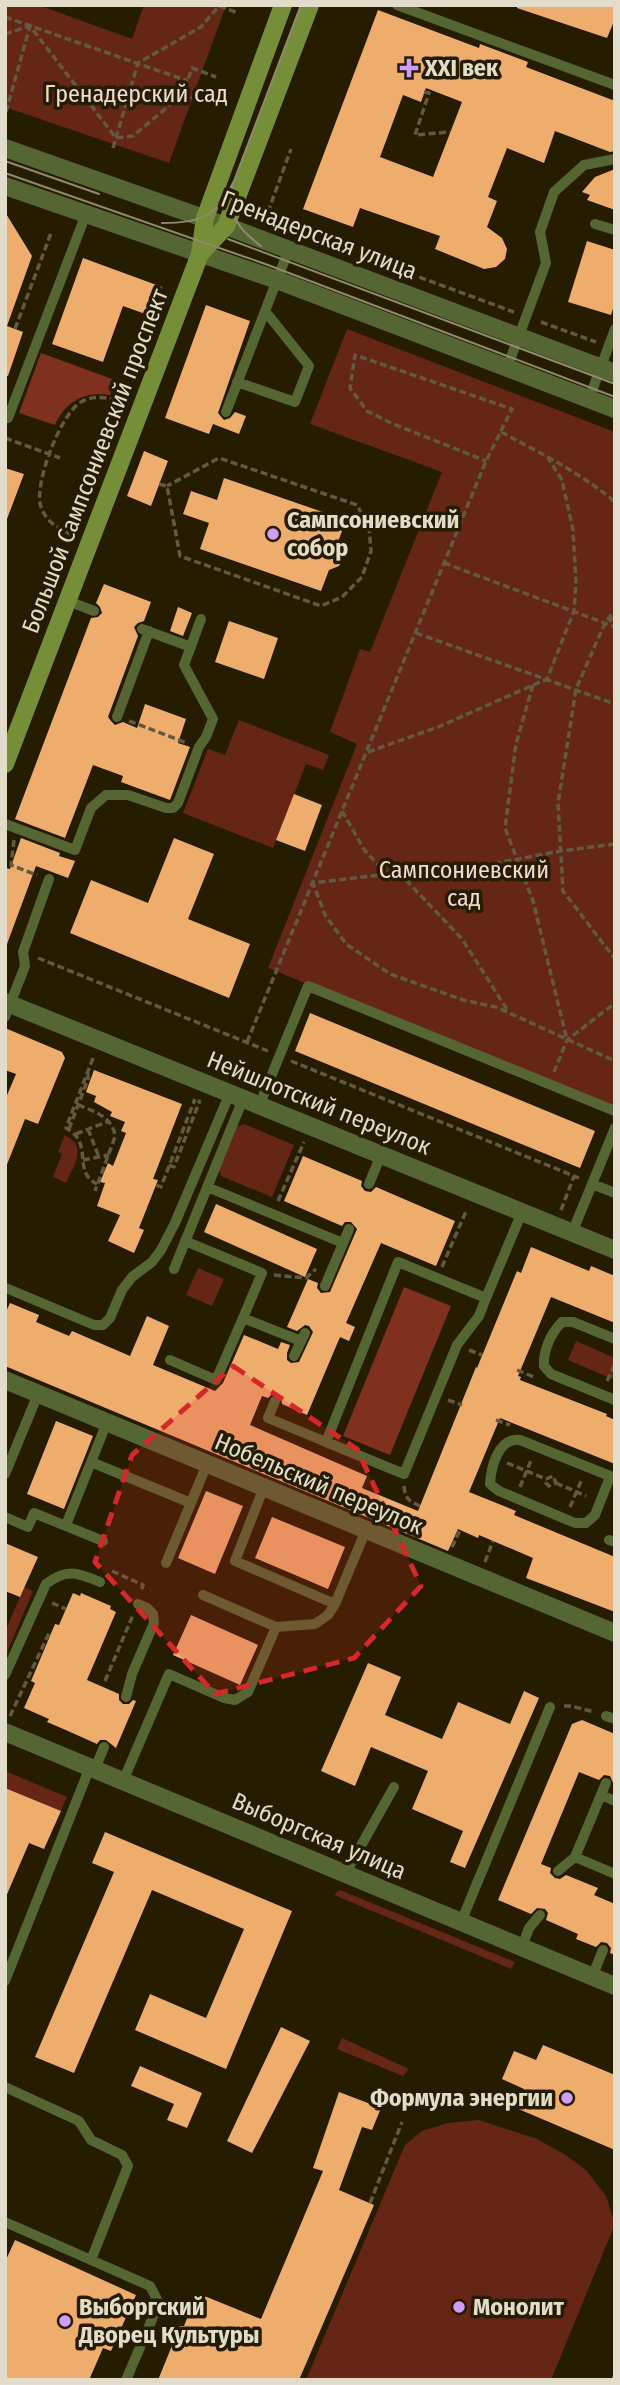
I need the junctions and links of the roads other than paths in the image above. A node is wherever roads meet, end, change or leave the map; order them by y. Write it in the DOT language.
graph roads {
  1 [pos="283,5"];
  2 [pos="310,5"];
  3 [pos="397,5"];
  4 [pos="615,85"];
  5 [pos="5,148"];
  6 [pos="615,159"];
  7 [pos="5,186"];
  8 [pos="86,214"];
  9 [pos="205,218"];
  10 [pos="595,223"];
  11 [pos="226,226"];
  12 [pos="615,230"];
  13 [pos="289,249"];
  14 [pos="200,254"];
  15 [pos="276,280"];
  16 [pos="265,311"];
  17 [pos="615,330"];
  18 [pos="519,336"];
  19 [pos="507,368"];
  20 [pos="608,370"];
  21 [pos="237,382"];
  22 [pos="589,399"];
  23 [pos="615,409"];
  24 [pos="226,412"];
  25 [pos="8,418"];
  26 [pos="68,601"];
  27 [pos="94,611"];
  28 [pos="201,619"];
  29 [pos="191,647"];
  30 [pos="117,717"];
  31 [pos="5,764"];
  32 [pos="10,826"];
  33 [pos="49,879"];
  34 [pos="7,1008"];
  35 [pos="244,1099"];
  36 [pos="615,1111"];
  37 [pos="615,1128"];
  38 [pos="381,1155"];
  39 [pos="369,1184"];
  40 [pos="592,1184"];
  41 [pos="207,1186"];
  42 [pos="615,1193"];
  43 [pos="522,1212"];
  44 [pos="349,1229"];
  45 [pos="572,1233"];
  46 [pos="185,1241"];
  47 [pos="343,1243"];
  48 [pos="615,1250"];
  49 [pos="174,1269"];
  50 [pos="325,1286"];
  51 [pos="6,1288"];
  52 [pos="486,1298"];
  53 [pos="243,1318"];
  54 [pos="615,1339"];
  55 [pos="295,1356"];
  56 [pos="170,1360"];
  57 [pos="5,1380"];
  58 [pos="38,1394"];
  59 [pos="615,1400"];
  60 [pos="275,1401"];
  61 [pos="107,1422"];
  62 [pos="326,1442"];
  63 [pos="91,1462"];
  64 [pos="207,1464"];
  65 [pos="5,1474"];
  66 [pos="613,1478"];
  67 [pos="264,1488"];
  68 [pos="191,1503"];
  69 [pos="5,1517"];
  70 [pos="65,1525"];
  71 [pos="366,1530"];
  72 [pos="103,1541"];
  73 [pos="166,1563"];
  74 [pos="100,1582"];
  75 [pos="203,1595"];
  76 [pos="138,1604"];
  77 [pos="335,1604"];
  78 [pos="276,1627"];
  79 [pos="615,1633"];
  80 [pos="5,1675"];
  81 [pos="125,1696"];
  82 [pos="550,1707"];
  83 [pos="8,1724"];
  84 [pos="104,1747"];
  85 [pos="92,1768"];
  86 [pos="123,1781"];
  87 [pos="606,1783"];
  88 [pos="394,1787"];
  89 [pos="601,1795"];
  90 [pos="615,1801"];
  91 [pos="575,1857"];
  92 [pos="558,1871"];
  93 [pos="345,1874"];
  94 [pos="615,1874"];
  95 [pos="540,1915"];
  96 [pos="461,1922"];
  97 [pos="522,1947"];
  98 [pos="603,1950"];
  99 [pos="592,1977"];
  100 [pos="5,1981"];
  101 [pos="615,1986"];
  102 [pos="5,2087"];
  103 [pos="5,2222"];
  104 [pos="91,2260"];
  105 [pos="126,2380"];
  1 -- 9 [label="main road, Большой Сампсониевский проспект"];
  2 -- 11 [label="main road, Большой Сампсониевский проспект"];
  3 -- 4 [label="lane"];
  5 -- 9 [label="street, Гренадерская улица"];
  6 -- 18 [label="lane"];
  7 -- 8 [label="street"];
  8 -- 14 [label="street"];
  8 -- 25 [label="lane"];
  9 -- 11 [label="street, Гренадерская улица"];
  9 -- 14 [label="main road, Большой Сампсониевский проспект"];
  10 -- 12 [label="lane"];
  11 -- 13 [label="street, Гренадерская улица"];
  11 -- 14 [label="main road, Большой Сампсониевский проспект"];
  13 -- 15 [label="lane"];
  13 -- 18 [label="street, Гренадерская улица"];
  14 -- 15 [label="street"];
  14 -- 26 [label="main road, Большой Сампсониевский проспект"];
  15 -- 16 [label="lane"];
  15 -- 19 [label="street"];
  16 -- 21 [label="lane"];
  16 -- 21 [label="lane"];
  17 -- 20 [label="lane"];
  18 -- 19 [label="lane"];
  18 -- 20 [label="street, Гренадерская улица"];
  19 -- 22 [label="street"];
  20 -- 22 [label="lane"];
  21 -- 24 [label="lane"];
  22 -- 23 [label="street"];
  26 -- 27 [label="lane"];
  26 -- 31 [label="main road, Большой Сампсониевский проспект"];
  28 -- 29 [label="lane"];
  29 -- 30 [label="lane"];
  29 -- 32 [label="lane"];
  33 -- 34 [label="lane"];
  34 -- 35 [label="street, Нейшлотский переулок"];
  35 -- 36 [label="lane"];
  35 -- 38 [label="street, Нейшлотский переулок"];
  35 -- 41 [label="lane"];
  35 -- 51 [label="lane"];
  37 -- 40 [label="lane"];
  38 -- 39 [label="lane"];
  38 -- 43 [label="street, Нейшлотский переулок"];
  40 -- 42 [label="lane"];
  40 -- 45 [label="lane"];
  41 -- 46 [label="lane"];
  41 -- 47 [label="lane"];
  43 -- 45 [label="street, Нейшлотский переулок"];
  43 -- 52 [label="lane"];
  44 -- 47 [label="lane"];
  45 -- 48 [label="street, Нейшлотский переулок"];
  46 -- 49 [label="lane"];
  46 -- 53 [label="lane"];
  47 -- 50 [label="lane"];
  52 -- 62 [label="lane"];
  52 -- 62 [label="lane"];
  53 -- 55 [label="lane"];
  53 -- 56 [label="lane"];
  54 -- 59 [label="lane"];
  57 -- 58 [label="street, Нобельский переулок"];
  58 -- 61 [label="street, Нобельский переулок"];
  58 -- 65 [label="lane"];
  60 -- 62 [label="lane"];
  61 -- 63 [label="lane"];
  61 -- 64 [label="street, Нобельский переулок"];
  63 -- 68 [label="lane"];
  63 -- 70 [label="lane"];
  64 -- 67 [label="street, Нобельский переулок"];
  64 -- 68 [label="lane"];
  66 -- 66 [label="lane"];
  67 -- 71 [label="street, Нобельский переулок"];
  67 -- 77 [label="lane"];
  68 -- 73 [label="lane"];
  69 -- 70 [label="lane"];
  70 -- 72 [label="lane"];
  71 -- 77 [label="lane"];
  71 -- 79 [label="street, Нобельский переулок"];
  74 -- 80 [label="lane"];
  75 -- 78 [label="lane"];
  76 -- 81 [label="lane"];
  77 -- 78 [label="lane"];
  78 -- 86 [label="lane"];
  82 -- 96 [label="lane"];
  83 -- 85 [label="street, Выборгская улица"];
  84 -- 85 [label="lane"];
  85 -- 86 [label="street, Выборгская улица"];
  85 -- 100 [label="lane"];
  86 -- 93 [label="street, Выборгская улица"];
  87 -- 89 [label="lane"];
  88 -- 93 [label="lane"];
  89 -- 90 [label="lane"];
  89 -- 91 [label="lane"];
  91 -- 92 [label="lane"];
  91 -- 94 [label="lane"];
  93 -- 96 [label="street, Выборгская улица"];
  95 -- 97 [label="lane"];
  96 -- 97 [label="street, Выборгская улица"];
  97 -- 99 [label="street, Выборгская улица"];
  98 -- 99 [label="lane"];
  99 -- 101 [label="street, Выборгская улица"];
  102 -- 104 [label="lane"];
  103 -- 104 [label="lane"];
  104 -- 105 [label="lane"];
}
